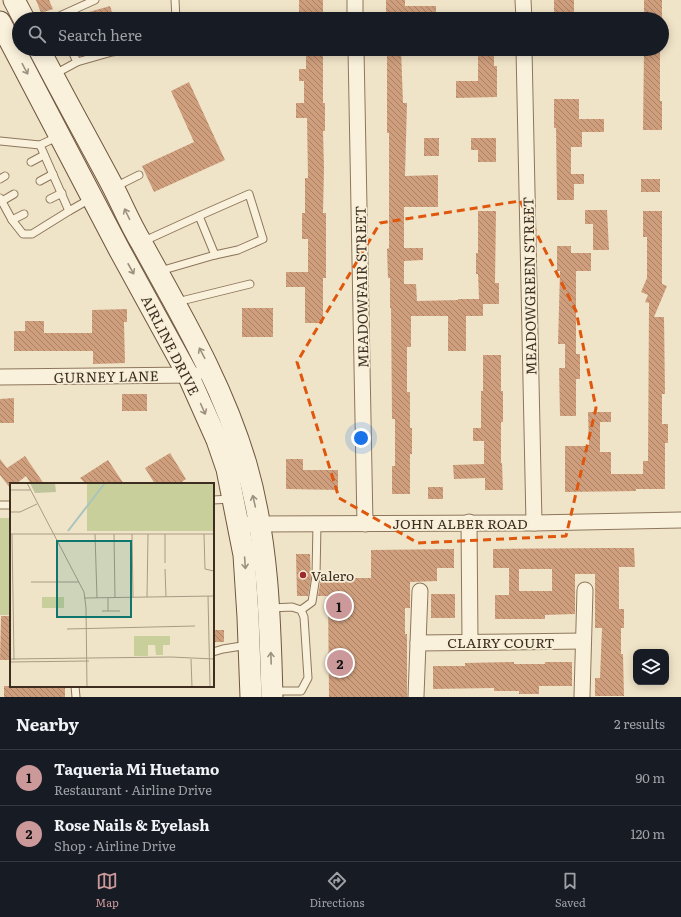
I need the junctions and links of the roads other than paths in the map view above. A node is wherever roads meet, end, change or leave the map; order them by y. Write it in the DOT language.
graph roads {
  1 [pos="14,0"];
  2 [pos="95,0"];
  3 [pos="175,0"];
  4 [pos="355,0"];
  5 [pos="523,0"];
  6 [pos="20,12"];
  7 [pos="69,12"];
  8 [pos="176,12"];
  9 [pos="355,12"];
  10 [pos="524,12"];
  11 [pos="0,22"];
  12 [pos="12,45"];
  13 [pos="18,56"];
  14 [pos="43,56"];
  15 [pos="74,56"];
  16 [pos="98,56"];
  17 [pos="356,56"];
  18 [pos="524,56"];
  19 [pos="77,62"];
  20 [pos="53,75"];
  21 [pos="59,136"];
  22 [pos="0,141"];
  23 [pos="40,145"];
  24 [pos="44,155"];
  25 [pos="31,162"];
  26 [pos="53,174"];
  27 [pos="139,175"];
  28 [pos="40,181"];
  29 [pos="113,188"];
  30 [pos="62,193"];
  31 [pos="14,194"];
  32 [pos="93,198"];
  33 [pos="1,199"];
  34 [pos="50,200"];
  35 [pos="69,211"];
  36 [pos="24,214"];
  37 [pos="199,216"];
  38 [pos="12,220"];
  39 [pos="141,242"];
  40 [pos="215,255"];
  41 [pos="157,271"];
  42 [pos="250,284"];
  43 [pos="175,303"];
  44 [pos="188,375"];
  45 [pos="212,375"];
  46 [pos="0,377"];
  47 [pos="223,500"];
  48 [pos="10,504"];
  49 [pos="0,505"];
  50 [pos="681,520"];
  51 [pos="469,522"];
  52 [pos="534,523"];
  53 [pos="260,524"];
  54 [pos="317,524"];
  55 [pos="365,524"];
  56 [pos="238,525"];
  57 [pos="585,590"];
  58 [pos="420,591"];
  59 [pos="270,608"];
  60 [pos="301,610"];
  61 [pos="583,641"];
  62 [pos="418,642"];
  63 [pos="470,642"];
  64 [pos="249,645"];
  65 [pos="214,652"];
  66 [pos="75,687"];
  67 [pos="272,694"];
  68 [pos="416,696"];
  69 [pos="582,696"];
  70 [pos="76,697"];
  71 [pos="251,697"];
  1 -- 6 [label="main road"];
  2 -- 7 [label="lane"];
  3 -- 8 [label="lane"];
  4 -- 9 [label="street"];
  5 -- 10 [label="street"];
  11 -- 12 [label="main road, AIRLINE DRIVE, one-way"];
  13 -- 21 [label="main road, AIRLINE DRIVE, one-way"];
  14 -- 20 [label="main road, AIRLINE DRIVE"];
  15 -- 19 [label="lane"];
  16 -- 19 [label="lane"];
  17 -- 55 [label="street, MEADOWFAIR STREET"];
  18 -- 52 [label="street, MEADOWGREEN STREET"];
  19 -- 20 [label="lane"];
  20 -- 29 [label="main road, AIRLINE DRIVE"];
  21 -- 23 [label="lane"];
  21 -- 32 [label="main road, AIRLINE DRIVE"];
  22 -- 23 [label="lane"];
  23 -- 24 [label="lane"];
  24 -- 25 [label="lane"];
  24 -- 26 [label="lane"];
  26 -- 28 [label="lane"];
  26 -- 30 [label="lane"];
  27 -- 29 [label="lane"];
  29 -- 32 [label="main road"];
  39 -- 29 [label="main road, AIRLINE DRIVE, one-way"];
  30 -- 34 [label="lane"];
  30 -- 35 [label="lane"];
  31 -- 33 [label="lane"];
  32 -- 35 [label="lane"];
  32 -- 44 [label="main road, AIRLINE DRIVE, one-way"];
  33 -- 38 [label="lane"];
  35 -- 38 [label="lane"];
  36 -- 38 [label="lane"];
  37 -- 39 [label="lane"];
  37 -- 40 [label="lane"];
  37 -- 40 [label="lane"];
  39 -- 41 [label="main road, AIRLINE DRIVE"];
  40 -- 41 [label="lane"];
  41 -- 43 [label="main road, AIRLINE DRIVE"];
  42 -- 43 [label="lane"];
  45 -- 43 [label="main road, AIRLINE DRIVE, one-way"];
  44 -- 45 [label="street, GURNEY LANE"];
  44 -- 46 [label="street, GURNEY LANE"];
  44 -- 47 [label="main road, AIRLINE DRIVE, one-way"];
  53 -- 45 [label="main road, AIRLINE DRIVE, one-way"];
  47 -- 56 [label="main road, AIRLINE DRIVE"];
  48 -- 49 [label="lane"];
  50 -- 52 [label="street, JOHN ALBER ROAD"];
  51 -- 52 [label="street, JOHN ALBER ROAD"];
  51 -- 55 [label="street, JOHN ALBER ROAD"];
  51 -- 63 [label="street"];
  53 -- 54 [label="street, JOHN ALBER ROAD"];
  53 -- 56 [label="street, JOHN ALBER ROAD"];
  53 -- 59 [label="main road, AIRLINE DRIVE"];
  54 -- 55 [label="street, JOHN ALBER ROAD"];
  54 -- 60 [label="lane"];
  56 -- 64 [label="main road, AIRLINE DRIVE, one-way"];
  57 -- 61 [label="street"];
  58 -- 62 [label="street"];
  59 -- 60 [label="lane"];
  67 -- 59 [label="main road, AIRLINE DRIVE, one-way"];
  60 -- 67 [label="lane"];
  61 -- 63 [label="street, CLAIRY COURT"];
  61 -- 69 [label="street"];
  62 -- 63 [label="street, CLAIRY COURT"];
  62 -- 68 [label="street"];
  64 -- 65 [label="lane"];
  64 -- 71 [label="main road, AIRLINE DRIVE"];
  66 -- 70 [label="lane"];
}
